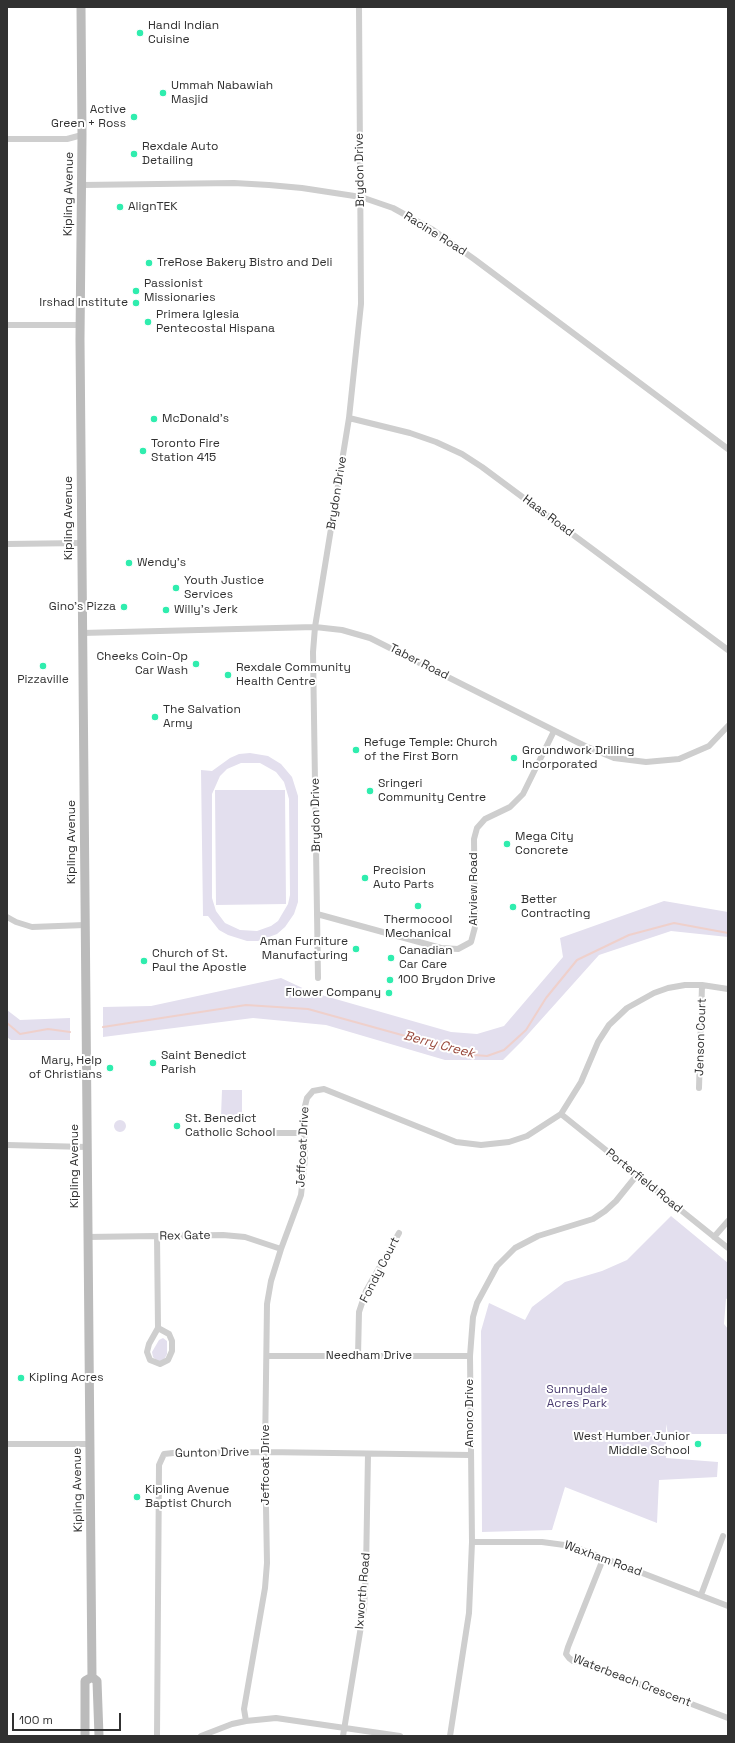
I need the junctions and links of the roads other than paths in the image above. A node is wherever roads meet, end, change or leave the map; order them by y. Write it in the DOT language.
graph roads {
  1 [pos="81,7"];
  2 [pos="359,7"];
  3 [pos="82,135"];
  4 [pos="7,139"];
  5 [pos="82,184"];
  6 [pos="361,197"];
  7 [pos="7,325"];
  8 [pos="80,325"];
  9 [pos="349,418"];
  10 [pos="728,449"];
  11 [pos="82,543"];
  12 [pos="7,544"];
  13 [pos="315,628"];
  14 [pos="82,633"];
  15 [pos="728,650"];
  16 [pos="728,726"];
  17 [pos="554,731"];
  18 [pos="317,914"];
  19 [pos="7,917"];
  20 [pos="85,925"];
  21 [pos="318,978"];
  22 [pos="702,985"];
  23 [pos="728,989"];
  24 [pos="699,1088"];
  25 [pos="561,1114"];
  26 [pos="262,1133"];
  27 [pos="304,1133"];
  28 [pos="7,1145"];
  29 [pos="87,1147"];
  30 [pos="637,1176"];
  31 [pos="728,1221"];
  32 [pos="399,1233"];
  33 [pos="157,1236"];
  34 [pos="87,1237"];
  35 [pos="714,1237"];
  36 [pos="728,1248"];
  37 [pos="281,1249"];
  38 [pos="158,1328"];
  39 [pos="267,1356"];
  40 [pos="358,1356"];
  41 [pos="470,1356"];
  42 [pos="7,1444"];
  43 [pos="89,1444"];
  44 [pos="265,1452"];
  45 [pos="368,1454"];
  46 [pos="470,1455"];
  47 [pos="723,1536"];
  48 [pos="472,1542"];
  49 [pos="603,1559"];
  50 [pos="701,1595"];
  51 [pos="728,1606"];
  52 [pos="92,1678"];
  53 [pos="728,1718"];
  54 [pos="246,1721"];
  55 [pos="345,1728"];
  56 [pos="85,1736"];
  57 [pos="99,1736"];
  58 [pos="157,1736"];
  59 [pos="201,1736"];
  60 [pos="344,1736"];
  61 [pos="400,1736"];
  62 [pos="450,1736"];
  1 -- 3 [label="main road, Kipling Avenue"];
  2 -- 6 [label="street, Brydon Drive"];
  3 -- 4 [label="street"];
  3 -- 5 [label="main road, Kipling Avenue"];
  5 -- 6 [label="street, Racine Road"];
  5 -- 8 [label="main road, Kipling Avenue"];
  6 -- 9 [label="street, Brydon Drive"];
  6 -- 10 [label="street, Racine Road"];
  7 -- 8 [label="street"];
  8 -- 11 [label="main road, Kipling Avenue"];
  9 -- 13 [label="street, Brydon Drive"];
  9 -- 15 [label="street, Haas Road"];
  11 -- 12 [label="street"];
  11 -- 14 [label="main road, Kipling Avenue"];
  13 -- 14 [label="street, Taber Road"];
  13 -- 17 [label="street, Taber Road"];
  13 -- 18 [label="street, Brydon Drive"];
  14 -- 20 [label="main road, Kipling Avenue"];
  16 -- 17 [label="street, Taber Road"];
  17 -- 18 [label="street, Airview Road"];
  18 -- 21 [label="street, Brydon Drive"];
  19 -- 20 [label="street"];
  20 -- 29 [label="main road, Kipling Avenue"];
  22 -- 23 [label="street, Jeffcoat Drive"];
  22 -- 24 [label="street, Jenson Court"];
  22 -- 25 [label="street, Jeffcoat Drive"];
  25 -- 27 [label="street, Jeffcoat Drive"];
  25 -- 30 [label="street, Porterfield Road"];
  26 -- 27 [label="street"];
  27 -- 37 [label="street, Jeffcoat Drive"];
  28 -- 29 [label="street"];
  29 -- 34 [label="main road, Kipling Avenue"];
  30 -- 35 [label="street, Porterfield Road"];
  30 -- 41 [label="street, Amoro Drive"];
  31 -- 35 [label="street"];
  32 -- 40 [label="street, Fondy Court"];
  33 -- 34 [label="street, Rex Gate"];
  33 -- 37 [label="street, Rex Gate"];
  33 -- 38 [label="street"];
  34 -- 43 [label="main road, Kipling Avenue"];
  35 -- 36 [label="street, Porterfield Road"];
  37 -- 39 [label="street, Jeffcoat Drive"];
  38 -- 38 [label="street"];
  39 -- 40 [label="street, Needham Drive"];
  39 -- 44 [label="street, Jeffcoat Drive"];
  40 -- 41 [label="street, Needham Drive"];
  41 -- 46 [label="street, Amoro Drive"];
  42 -- 43 [label="street"];
  43 -- 52 [label="main road, Kipling Avenue"];
  44 -- 45 [label="street, Gunton Drive"];
  44 -- 54 [label="street, Jeffcoat Drive"];
  44 -- 58 [label="street, Gunton Drive"];
  45 -- 46 [label="street, Gunton Drive"];
  45 -- 55 [label="street, Ixworth Road"];
  46 -- 48 [label="street, Amoro Drive"];
  47 -- 50 [label="street"];
  48 -- 49 [label="street, Waxham Road"];
  48 -- 62 [label="street, Amoro Drive"];
  49 -- 50 [label="street, Waxham Road"];
  49 -- 53 [label="street, Waterbeach Crescent"];
  50 -- 51 [label="street, Waxham Road"];
  52 -- 56 [label="main road, Kipling Avenue"];
  52 -- 57 [label="main road, Kipling Avenue"];
  54 -- 55 [label="street"];
  54 -- 59 [label="street"];
  55 -- 60 [label="street, Ixworth Road"];
  55 -- 61 [label="street"];
}
